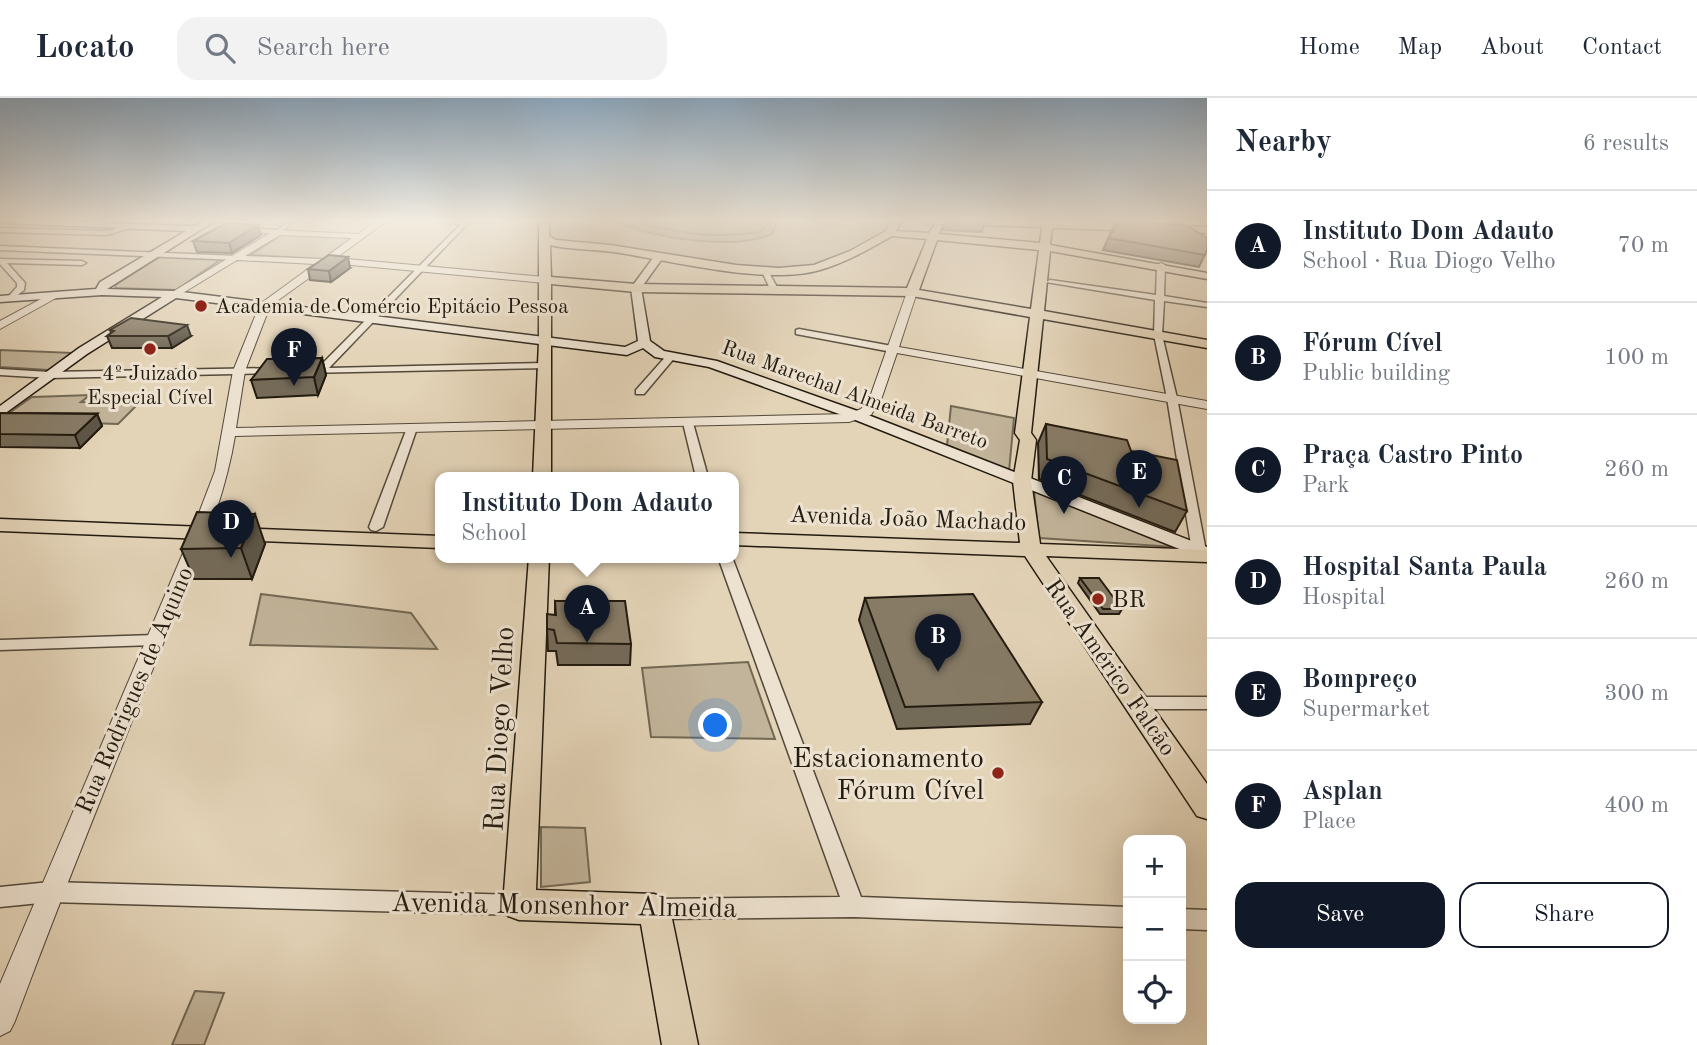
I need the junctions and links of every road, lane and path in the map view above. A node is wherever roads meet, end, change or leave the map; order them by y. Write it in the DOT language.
graph roads {
  1 [pos="4,264"];
  2 [pos="138,264"];
  3 [pos="226,264"];
  4 [pos="322,264"];
  5 [pos="370,264"];
  6 [pos="426,264"];
  7 [pos="545,264"];
  8 [pos="653,264"];
  9 [pos="716,264"];
  10 [pos="826,264"];
  11 [pos="923,264"];
  12 [pos="1047,264"];
  13 [pos="1049,264"];
  14 [pos="1149,264"];
  15 [pos="1160,266"];
  16 [pos="422,268"];
  17 [pos="764,271"];
  18 [pos="1207,274"];
  19 [pos="545,280"];
  20 [pos="1050,282"];
  21 [pos="636,288"];
  22 [pos="774,289"];
  23 [pos="103,292"];
  24 [pos="912,292"];
  25 [pos="174,294"];
  26 [pos="52,296"];
  27 [pos="1160,298"];
  28 [pos="5,299"];
  29 [pos="265,304"];
  30 [pos="1207,305"];
  31 [pos="1042,314"];
  32 [pos="372,318"];
  33 [pos="0,326"];
  34 [pos="799,332"];
  35 [pos="1158,335"];
  36 [pos="546,341"];
  37 [pos="644,343"];
  38 [pos="1207,344"];
  39 [pos="892,349"];
  40 [pos="671,356"];
  41 [pos="545,366"];
  42 [pos="321,370"];
  43 [pos="239,371"];
  44 [pos="0,372"];
  45 [pos="50,374"];
  46 [pos="1036,375"];
  47 [pos="640,392"];
  48 [pos="1172,398"];
  49 [pos="1207,405"];
  50 [pos="0,413"];
  51 [pos="858,416"];
  52 [pos="688,423"];
  53 [pos="543,425"];
  54 [pos="412,428"];
  55 [pos="229,432"];
  56 [pos="542,472"];
  57 [pos="701,472"];
  58 [pos="1022,481"];
  59 [pos="0,514"];
  60 [pos="0,525"];
  61 [pos="376,527"];
  62 [pos="201,528"];
  63 [pos="435,529"];
  64 [pos="739,539"];
  65 [pos="435,542"];
  66 [pos="739,551"];
  67 [pos="1035,556"];
  68 [pos="1205,557"];
  69 [pos="539,563"];
  70 [pos="727,563"];
  71 [pos="155,640"];
  72 [pos="0,645"];
  73 [pos="1138,703"];
  74 [pos="1207,703"];
  75 [pos="1205,800"];
  76 [pos="50,892"];
  77 [pos="0,897"];
  78 [pos="519,905"];
  79 [pos="854,907"];
  80 [pos="654,909"];
  81 [pos="1123,917"];
  82 [pos="1186,919"];
  83 [pos="1207,920"];
  84 [pos="0,1021"];
  85 [pos="680,1045"];
  1 -- 28 [label="street"];
  2 -- 23 [label="main road"];
  3 -- 25 [label="street"];
  4 -- 29 [label="street"];
  5 -- 16 [label="street"];
  6 -- 16 [label="street"];
  7 -- 19 [label="main road"];
  8 -- 21 [label="main road"];
  9 -- 17 [label="main road"];
  10 -- 17 [label="main road"];
  11 -- 24 [label="main road"];
  12 -- 31 [label="main road"];
  13 -- 20 [label="main road"];
  14 -- 15 [label="main road"];
  15 -- 18 [label="main road"];
  15 -- 27 [label="street"];
  16 -- 19 [label="street"];
  16 -- 32 [label="street"];
  17 -- 22 [label="street"];
  19 -- 21 [label="main road"];
  19 -- 36 [label="main road"];
  20 -- 27 [label="street"];
  20 -- 31 [label="main road"];
  21 -- 22 [label="main road"];
  21 -- 37 [label="main road"];
  22 -- 24 [label="main road"];
  23 -- 25 [label="main road"];
  23 -- 26 [label="main road"];
  24 -- 31 [label="main road"];
  24 -- 39 [label="street"];
  25 -- 29 [label="main road"];
  25 -- 45 [label="main road"];
  26 -- 28 [label="main road"];
  26 -- 33 [label="street"];
  27 -- 30 [label="street"];
  27 -- 35 [label="street"];
  29 -- 32 [label="main road"];
  29 -- 43 [label="street, Rua Rodrigues de Aquino"];
  31 -- 35 [label="main road"];
  31 -- 46 [label="main road"];
  32 -- 36 [label="main road"];
  32 -- 42 [label="street"];
  34 -- 39 [label="street"];
  35 -- 38 [label="main road"];
  35 -- 48 [label="street"];
  36 -- 37 [label="main road"];
  36 -- 41 [label="main road"];
  37 -- 40 [label="main road, Rua Marechal Almeida Barreto"];
  39 -- 46 [label="street"];
  39 -- 51 [label="street"];
  40 -- 47 [label="street"];
  40 -- 51 [label="main road, Rua Marechal Almeida Barreto"];
  41 -- 42 [label="street"];
  41 -- 53 [label="main road"];
  42 -- 43 [label="street"];
  43 -- 45 [label="street"];
  43 -- 55 [label="street, Rua Rodrigues de Aquino"];
  44 -- 45 [label="street"];
  45 -- 50 [label="main road"];
  46 -- 48 [label="street"];
  46 -- 58 [label="main road"];
  48 -- 49 [label="street"];
  48 -- 68 [label="street"];
  51 -- 52 [label="street"];
  51 -- 58 [label="main road, Rua Marechal Almeida Barreto"];
  52 -- 53 [label="street"];
  52 -- 57 [label="street"];
  53 -- 54 [label="street"];
  53 -- 56 [label="main road"];
  54 -- 55 [label="street"];
  54 -- 61 [label="street"];
  55 -- 62 [label="street, Rua Rodrigues de Aquino"];
  58 -- 67 [label="main road"];
  58 -- 68 [label="main road, Rua Marechal Almeida Barreto"];
  59 -- 62 [label="main road"];
  60 -- 62 [label="main road"];
  61 -- 62 [label="main road"];
  61 -- 63 [label="main road"];
  62 -- 65 [label="main road"];
  62 -- 71 [label="street, Rua Rodrigues de Aquino"];
  64 -- 67 [label="main road, Avenida João Machado"];
  66 -- 67 [label="main road, Avenida João Machado"];
  67 -- 68 [label="main road, Avenida João Machado"];
  67 -- 73 [label="main road, Rua Américo Falcão"];
  69 -- 78 [label="main road, Rua Diogo Velho"];
  70 -- 79 [label="street"];
  71 -- 72 [label="street"];
  71 -- 76 [label="street, Rua Rodrigues de Aquino"];
  73 -- 74 [label="street"];
  73 -- 75 [label="main road, Rua Américo Falcão"];
  76 -- 77 [label="street, Avenida Monsenhor Almeida"];
  76 -- 78 [label="street, Avenida Monsenhor Almeida"];
  76 -- 84 [label="street, Rua Rodrigues de Aquino"];
  78 -- 80 [label="main road, Avenida Monsenhor Almeida"];
  79 -- 80 [label="street, Avenida Monsenhor Almeida"];
  79 -- 81 [label="street, Avenida Monsenhor Almeida"];
  80 -- 85 [label="main road"];
  82 -- 83 [label="street"];
}
